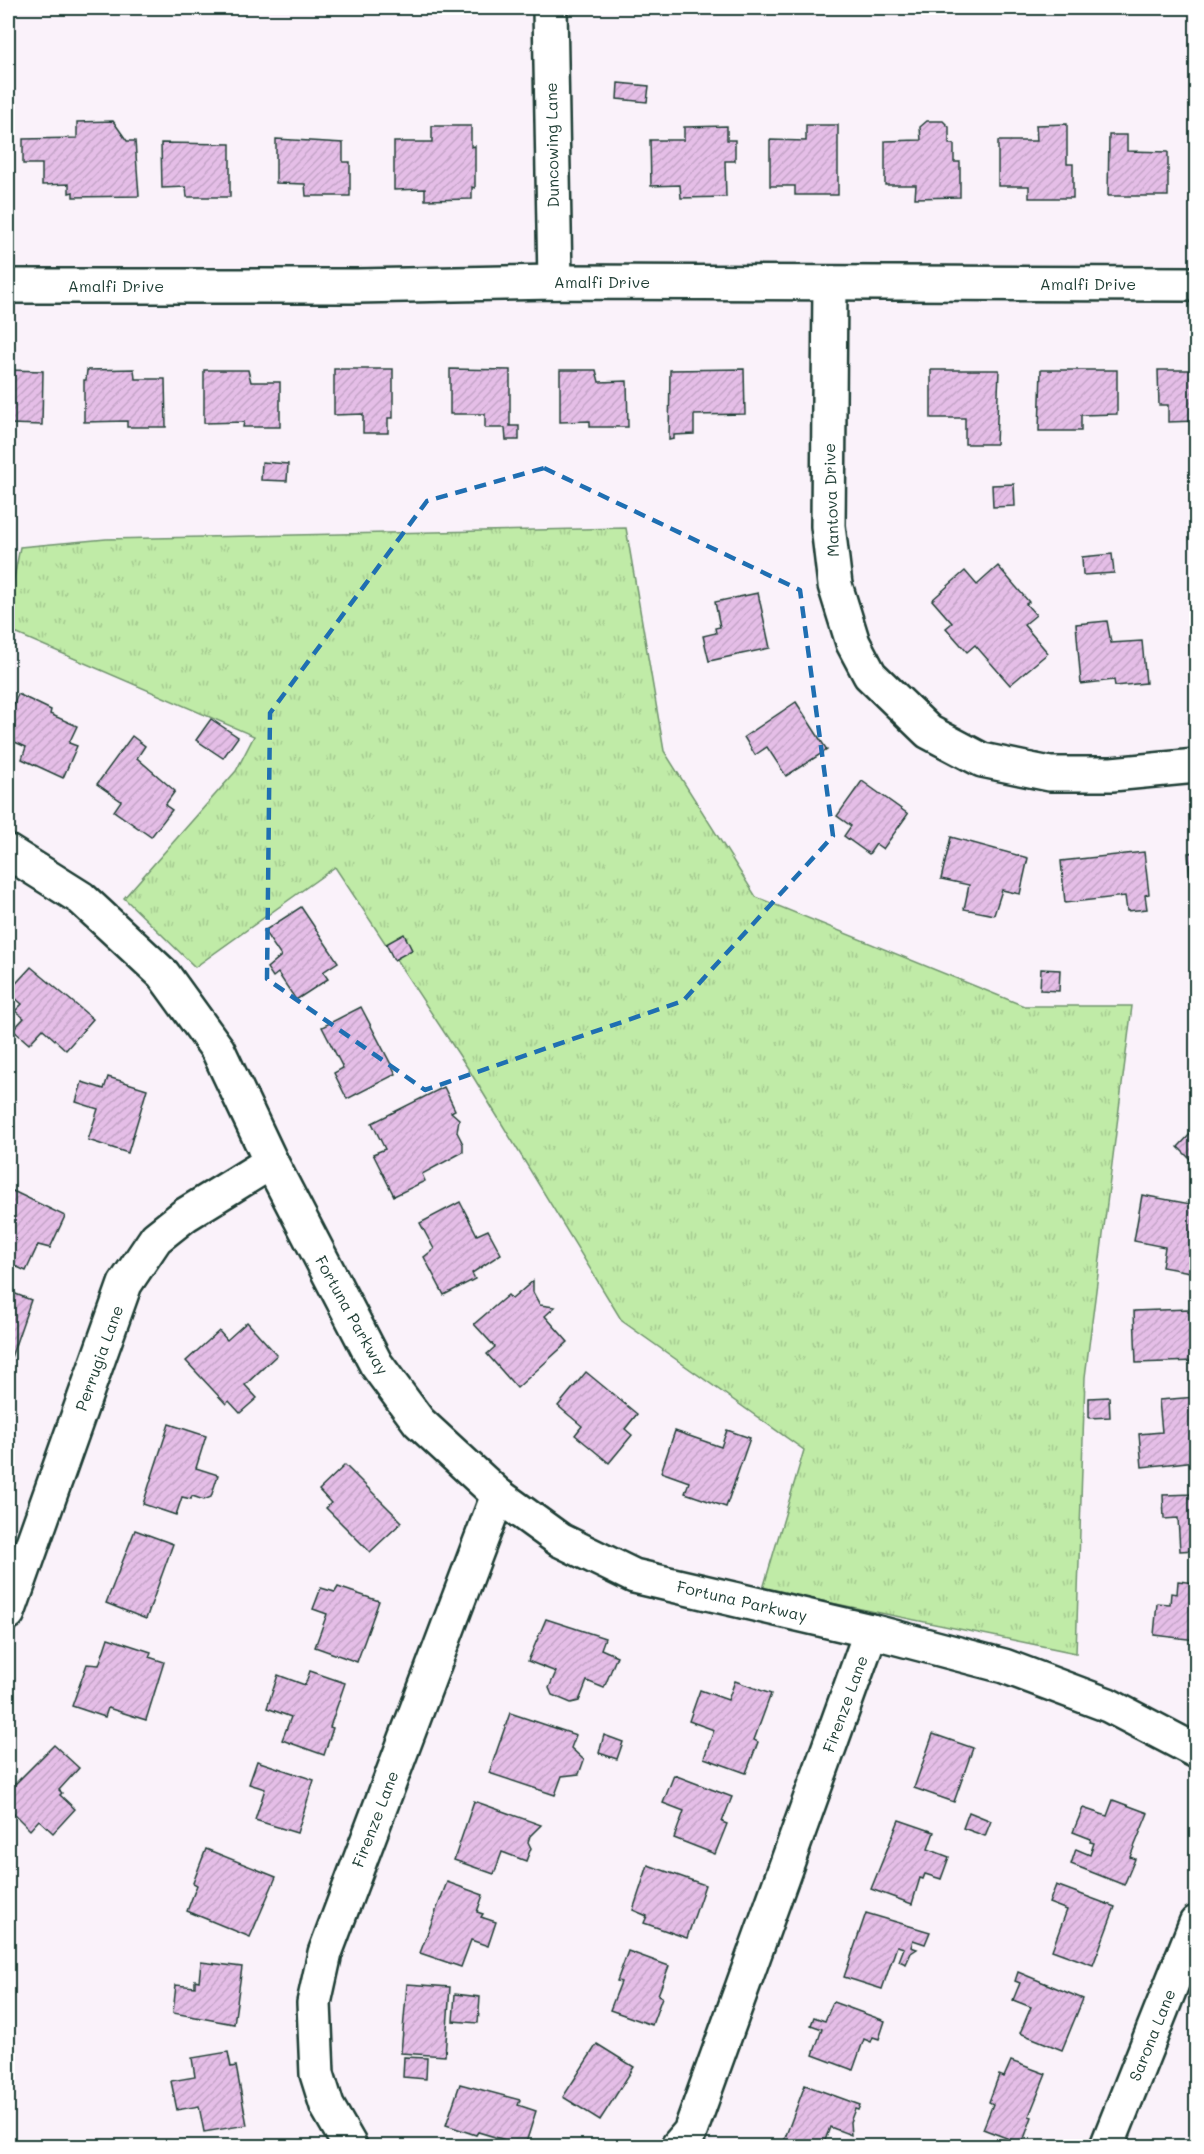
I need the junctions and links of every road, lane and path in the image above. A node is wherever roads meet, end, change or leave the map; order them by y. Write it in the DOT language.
graph roads {
  1 [pos="550,8"];
  2 [pos="555,282"];
  3 [pos="830,283"];
  4 [pos="1197,284"];
  5 [pos="8,286"];
  6 [pos="1197,766"];
  7 [pos="8,852"];
  8 [pos="271,1162"];
  9 [pos="498,1495"];
  10 [pos="8,1613"];
  11 [pos="871,1631"];
  12 [pos="1197,1751"];
  13 [pos="1197,1923"];
  14 [pos="350,2146"];
  15 [pos="678,2146"];
  16 [pos="1107,2146"];
  1 -- 2 [label="street, Duncowing Lane"];
  2 -- 3 [label="street, Amalfi Drive"];
  2 -- 5 [label="street, Amalfi Drive"];
  3 -- 4 [label="street, Amalfi Drive"];
  3 -- 6 [label="street, Mantova Drive"];
  7 -- 8 [label="street, Fortuna Parkway"];
  8 -- 9 [label="street, Fortuna Parkway"];
  8 -- 10 [label="street, Perrugia Lane"];
  9 -- 11 [label="street, Fortuna Parkway"];
  9 -- 14 [label="street, Firenze Lane"];
  11 -- 12 [label="street, Fortuna Parkway"];
  11 -- 15 [label="street, Firenze Lane"];
  13 -- 16 [label="street, Sarona Lane"];
}
